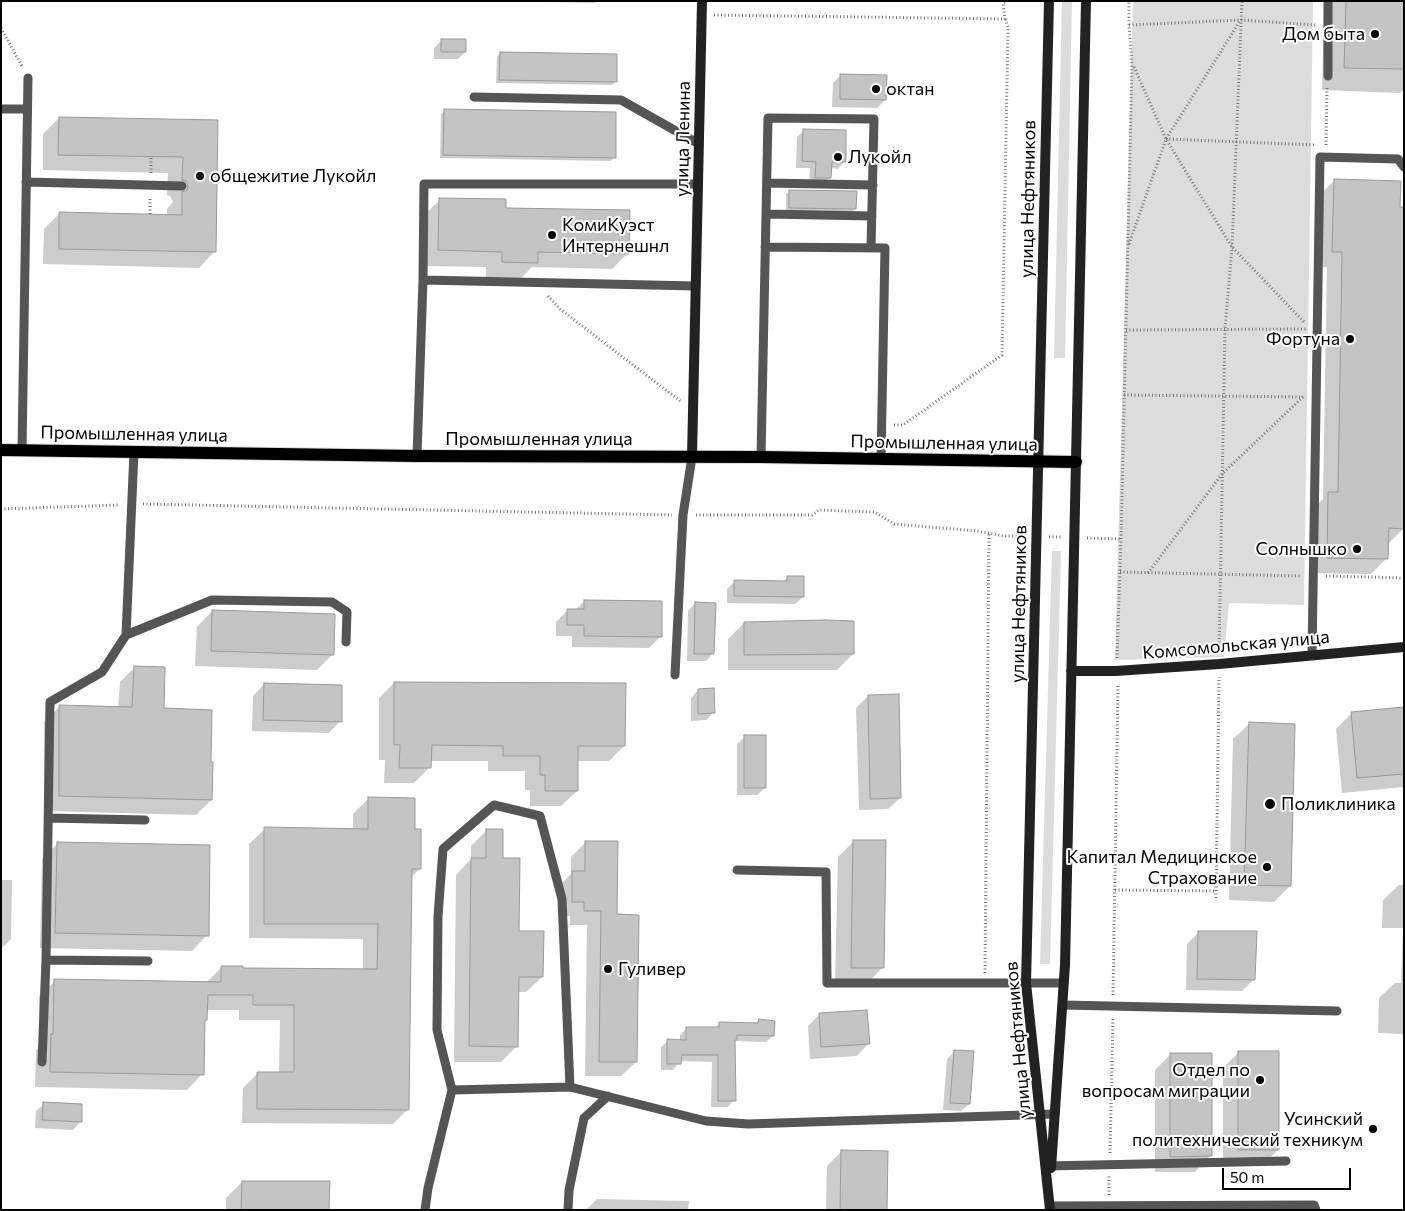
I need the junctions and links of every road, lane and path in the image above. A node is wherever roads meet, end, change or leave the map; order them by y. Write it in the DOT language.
graph roads {
  1 [pos="702,1"];
  2 [pos="1006,1"];
  3 [pos="1049,1"];
  4 [pos="1086,1"];
  5 [pos="1129,1"];
  6 [pos="1242,1"];
  7 [pos="1328,1"];
  8 [pos="702,15"];
  9 [pos="1005,19"];
  10 [pos="1241,20"];
  11 [pos="1129,25"];
  12 [pos="1327,26"];
  13 [pos="1,28"];
  14 [pos="1132,64"];
  15 [pos="1328,76"];
  16 [pos="28,78"];
  17 [pos="474,97"];
  18 [pos="1,109"];
  19 [pos="27,109"];
  20 [pos="1166,139"];
  21 [pos="699,144"];
  22 [pos="1326,145"];
  23 [pos="1326,158"];
  24 [pos="1404,167"];
  25 [pos="26,182"];
  26 [pos="698,184"];
  27 [pos="767,184"];
  28 [pos="873,184"];
  29 [pos="182,186"];
  30 [pos="766,214"];
  31 [pos="872,216"];
  32 [pos="765,247"];
  33 [pos="1128,247"];
  34 [pos="1232,247"];
  35 [pos="871,248"];
  36 [pos="423,280"];
  37 [pos="536,283"];
  38 [pos="696,286"];
  39 [pos="1225,329"];
  40 [pos="1126,330"];
  41 [pos="1317,381"];
  42 [pos="1124,395"];
  43 [pos="1224,396"];
  44 [pos="1303,397"];
  45 [pos="693,411"];
  46 [pos="882,425"];
  47 [pos="1,450"];
  48 [pos="22,450"];
  49 [pos="134,452"];
  50 [pos="417,456"];
  51 [pos="692,457"];
  52 [pos="761,457"];
  53 [pos="881,459"];
  54 [pos="1038,462"];
  55 [pos="1076,462"];
  56 [pos="1222,474"];
  57 [pos="132,504"];
  58 [pos="1,510"];
  59 [pos="683,515"];
  60 [pos="988,533"];
  61 [pos="1037,536"];
  62 [pos="1074,538"];
  63 [pos="1121,539"];
  64 [pos="1120,572"];
  65 [pos="1147,573"];
  66 [pos="1222,573"];
  67 [pos="1313,576"];
  68 [pos="1404,578"];
  69 [pos="126,635"];
  70 [pos="346,642"];
  71 [pos="1404,647"];
  72 [pos="1312,655"];
  73 [pos="1219,664"];
  74 [pos="1071,671"];
  75 [pos="1116,671"];
  76 [pos="675,675"];
  77 [pos="48,818"];
  78 [pos="145,820"];
  79 [pos="737,870"];
  80 [pos="1115,890"];
  81 [pos="1216,891"];
  82 [pos="1216,898"];
  83 [pos="46,960"];
  84 [pos="148,961"];
  85 [pos="985,983"];
  86 [pos="1026,983"];
  87 [pos="1064,983"];
  88 [pos="1063,1005"];
  89 [pos="1113,1006"];
  90 [pos="1337,1011"];
  91 [pos="42,1062"];
  92 [pos="570,1086"];
  93 [pos="452,1090"];
  94 [pos="608,1096"];
  95 [pos="1055,1114"];
  96 [pos="1040,1115"];
  97 [pos="1286,1161"];
  98 [pos="1049,1166"];
  99 [pos="1109,1166"];
  100 [pos="1108,1206"];
  101 [pos="1269,1207"];
  102 [pos="1050,1208"];
  103 [pos="1182,1208"];
  104 [pos="424,1210"];
  105 [pos="568,1210"];
  106 [pos="1316,1210"];
  1 -- 8 [label="main road, улица Ленина"];
  2 -- 9 [label="path"];
  3 -- 54 [label="main road, улица Нефтяников"];
  4 -- 55 [label="main road, улица Нефтяников"];
  5 -- 11 [label="path"];
  6 -- 10 [label="path"];
  7 -- 12 [label="lane"];
  8 -- 9 [label="path"];
  8 -- 21 [label="main road, улица Ленина"];
  9 -- 46 [label="path"];
  10 -- 11 [label="path"];
  10 -- 12 [label="path"];
  10 -- 20 [label="path"];
  10 -- 34 [label="path"];
  11 -- 14 [label="path"];
  12 -- 15 [label="lane"];
  13 -- 16 [label="path"];
  14 -- 20 [label="path"];
  14 -- 33 [label="path"];
  15 -- 22 [label="path"];
  16 -- 19 [label="lane"];
  17 -- 21 [label="lane"];
  18 -- 19 [label="lane"];
  19 -- 25 [label="lane"];
  20 -- 22 [label="path"];
  20 -- 33 [label="path"];
  20 -- 34 [label="path"];
  21 -- 26 [label="main road, улица Ленина"];
  22 -- 23 [label="path"];
  23 -- 24 [label="lane"];
  23 -- 41 [label="lane"];
  25 -- 29 [label="lane"];
  25 -- 48 [label="lane"];
  26 -- 36 [label="lane"];
  26 -- 38 [label="main road, улица Ленина"];
  27 -- 28 [label="lane"];
  27 -- 28 [label="lane"];
  27 -- 30 [label="lane"];
  28 -- 31 [label="lane"];
  30 -- 31 [label="lane"];
  30 -- 32 [label="lane"];
  31 -- 35 [label="lane"];
  32 -- 35 [label="lane"];
  32 -- 52 [label="lane"];
  33 -- 40 [label="path"];
  34 -- 39 [label="path"];
  34 -- 39 [label="path"];
  35 -- 46 [label="lane"];
  36 -- 37 [label="lane"];
  36 -- 50 [label="lane"];
  37 -- 38 [label="lane"];
  37 -- 45 [label="path"];
  38 -- 45 [label="main road, улица Ленина"];
  39 -- 40 [label="path"];
  39 -- 43 [label="path"];
  40 -- 42 [label="path"];
  41 -- 44 [label="path"];
  41 -- 67 [label="lane"];
  42 -- 43 [label="path"];
  42 -- 63 [label="path"];
  43 -- 44 [label="path"];
  43 -- 56 [label="path"];
  44 -- 56 [label="path"];
  45 -- 51 [label="main road, улица Ленина"];
  46 -- 53 [label="lane"];
  47 -- 48 [label="main road, Промышленная улица"];
  48 -- 49 [label="main road, Промышленная улица"];
  49 -- 50 [label="main road, Промышленная улица"];
  49 -- 57 [label="lane"];
  50 -- 51 [label="main road, Промышленная улица"];
  51 -- 52 [label="main road, Промышленная улица"];
  51 -- 59 [label="lane"];
  52 -- 53 [label="main road, Промышленная улица"];
  53 -- 54 [label="main road, Промышленная улица"];
  54 -- 55 [label="main road, Промышленная улица"];
  54 -- 61 [label="main road, улица Нефтяников"];
  55 -- 62 [label="main road, улица Нефтяников"];
  56 -- 65 [label="path"];
  56 -- 66 [label="path"];
  57 -- 58 [label="path"];
  57 -- 59 [label="path"];
  57 -- 69 [label="lane"];
  59 -- 60 [label="path"];
  59 -- 76 [label="lane"];
  60 -- 61 [label="path"];
  60 -- 85 [label="path"];
  61 -- 62 [label="path"];
  61 -- 86 [label="main road, улица Нефтяников"];
  62 -- 63 [label="path"];
  62 -- 74 [label="main road, улица Нефтяников"];
  63 -- 64 [label="path"];
  64 -- 65 [label="path"];
  64 -- 75 [label="path"];
  65 -- 66 [label="path"];
  66 -- 67 [label="path"];
  66 -- 73 [label="path"];
  67 -- 68 [label="path"];
  67 -- 72 [label="lane"];
  69 -- 70 [label="lane"];
  69 -- 77 [label="lane"];
  71 -- 72 [label="main road, Комсомольская улица"];
  72 -- 73 [label="main road, Комсомольская улица"];
  73 -- 75 [label="main road, Комсомольская улица"];
  73 -- 81 [label="path"];
  74 -- 75 [label="main road, Комсомольская улица"];
  74 -- 87 [label="main road, улица Нефтяников"];
  75 -- 80 [label="path"];
  77 -- 78 [label="lane"];
  77 -- 83 [label="lane"];
  79 -- 85 [label="lane"];
  80 -- 81 [label="path"];
  80 -- 89 [label="path"];
  81 -- 82 [label="path"];
  83 -- 84 [label="lane"];
  83 -- 91 [label="lane"];
  85 -- 86 [label="lane"];
  86 -- 87 [label="lane"];
  86 -- 96 [label="main road, улица Нефтяников"];
  87 -- 88 [label="main road, улица Нефтяников"];
  88 -- 89 [label="lane"];
  88 -- 95 [label="main road, улица Нефтяников"];
  89 -- 90 [label="lane"];
  89 -- 99 [label="path"];
  92 -- 93 [label="lane"];
  92 -- 93 [label="lane"];
  92 -- 94 [label="lane"];
  93 -- 104 [label="lane"];
  94 -- 96 [label="lane"];
  94 -- 105 [label="lane"];
  95 -- 96 [label="lane"];
  95 -- 98 [label="main road, улица Нефтяников"];
  96 -- 98 [label="main road, улица Нефтяников"];
  97 -- 99 [label="lane"];
  98 -- 99 [label="lane"];
  98 -- 102 [label="main road, улица Нефтяников"];
  99 -- 100 [label="path"];
  100 -- 102 [label="lane"];
  100 -- 103 [label="lane"];
  101 -- 103 [label="lane"];
  101 -- 106 [label="lane"];
}
